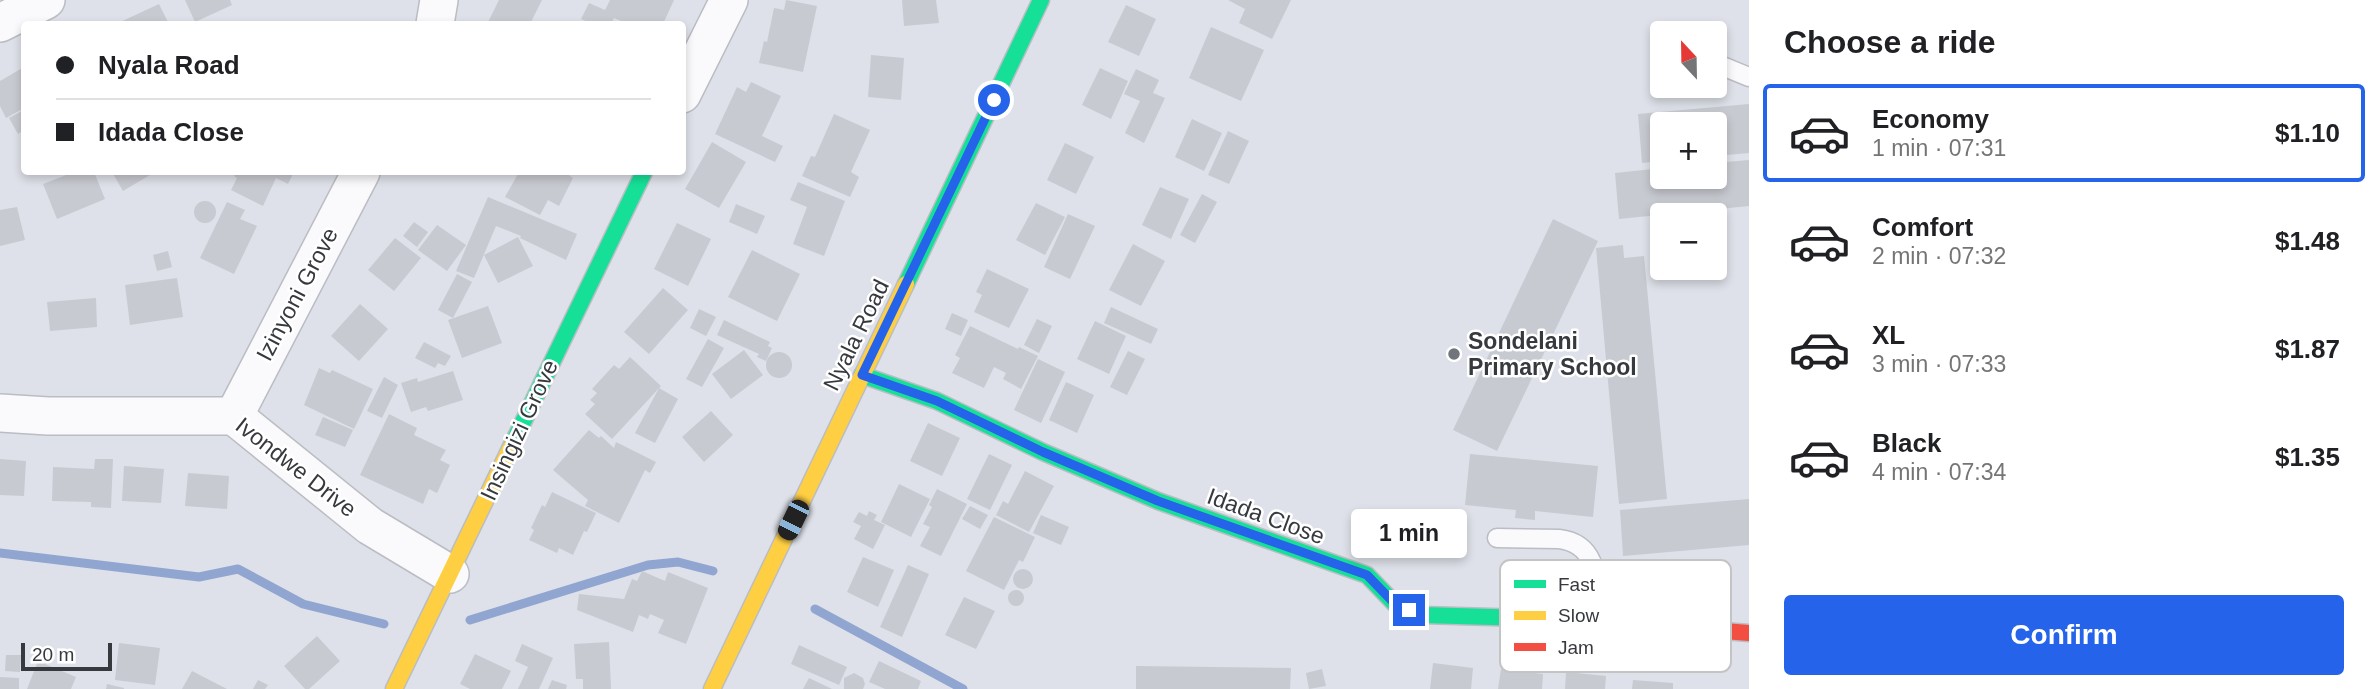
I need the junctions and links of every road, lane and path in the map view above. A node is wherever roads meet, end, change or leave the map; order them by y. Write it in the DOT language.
graph roads {
  1 [pos="46,0"];
  2 [pos="439,0"];
  3 [pos="729,0"];
  4 [pos="1041,0"];
  5 [pos="436,21"];
  6 [pos="0,23"];
  7 [pos="1727,68"];
  8 [pos="1749,78"];
  9 [pos="686,86"];
  10 [pos="359,175"];
  11 [pos="643,175"];
  12 [pos="862,375"];
  13 [pos="0,413"];
  14 [pos="234,416"];
  15 [pos="1497,538"];
  16 [pos="1591,560"];
  17 [pos="450,574"];
  18 [pos="1500,618"];
  19 [pos="1731,632"];
  20 [pos="1749,633"];
  21 [pos="394,689"];
  22 [pos="712,689"];
  1 -- 6 [label="street"];
  2 -- 5 [label="street"];
  3 -- 9 [label="street"];
  4 -- 12 [label="street, Nyala Road"];
  7 -- 8 [label="lane"];
  10 -- 14 [label="street, Izinyoni Grove"];
  11 -- 17 [label="street, Insingizi Grove"];
  12 -- 18 [label="street, Idada Close"];
  12 -- 22 [label="street, Nyala Road"];
  13 -- 14 [label="street, Ivondwe Drive"];
  14 -- 17 [label="street, Ivondwe Drive"];
  15 -- 16 [label="lane"];
  17 -- 21 [label="street, Insingizi Grove"];
  19 -- 20 [label="street, Idada Close"];
}
